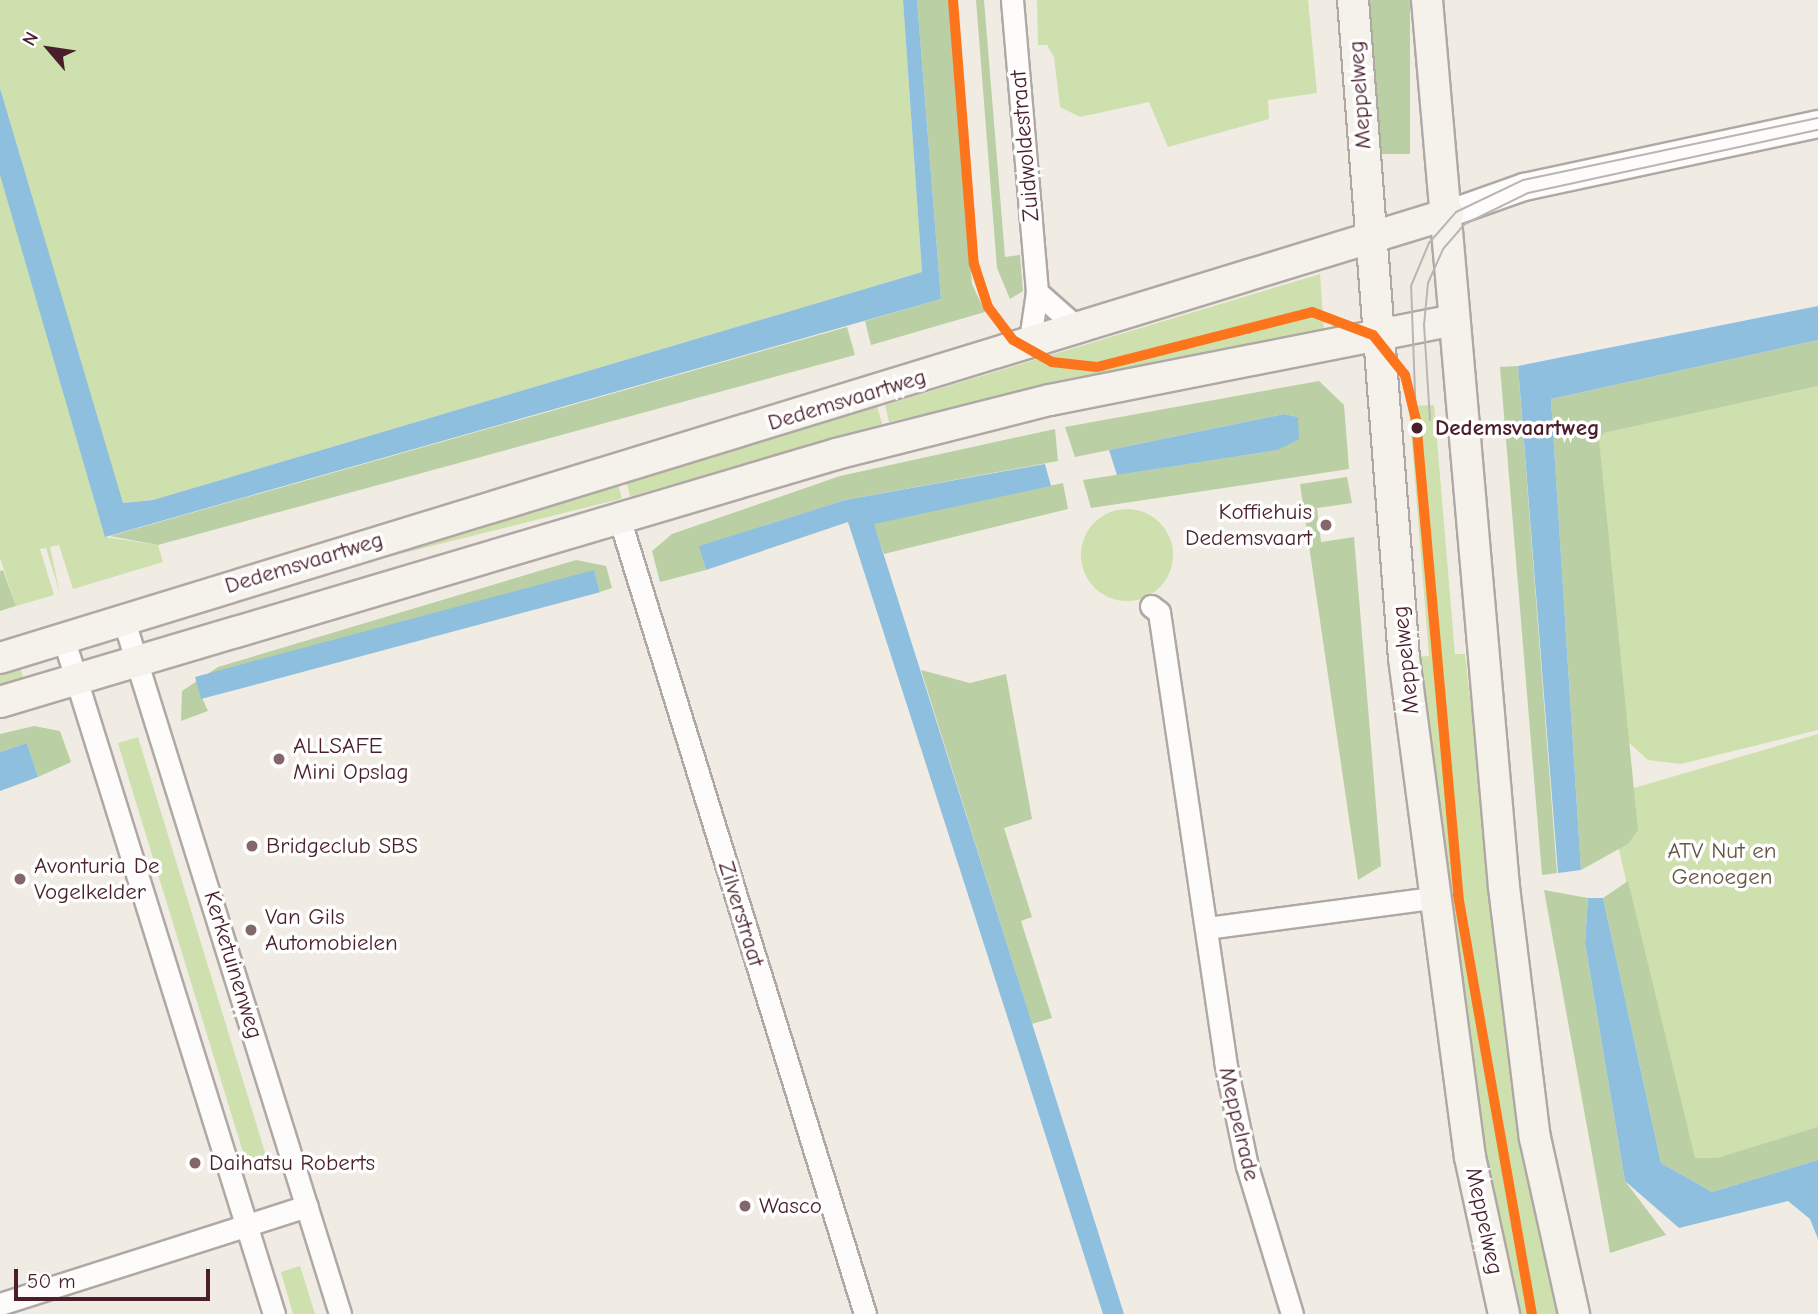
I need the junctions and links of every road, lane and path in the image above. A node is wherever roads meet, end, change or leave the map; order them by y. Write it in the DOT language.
graph roads {
  1 [pos="1012,0"];
  2 [pos="1353,0"];
  3 [pos="1427,0"];
  4 [pos="1818,124"];
  5 [pos="1448,214"];
  6 [pos="1371,241"];
  7 [pos="1037,292"];
  8 [pos="1453,320"];
  9 [pos="1080,330"];
  10 [pos="1378,334"];
  11 [pos="1029,346"];
  12 [pos="618,514"];
  13 [pos="1151,606"];
  14 [pos="123,618"];
  15 [pos="63,637"];
  16 [pos="0,658"];
  17 [pos="138,659"];
  18 [pos="78,676"];
  19 [pos="0,702"];
  20 [pos="1433,898"];
  21 [pos="1207,928"];
  22 [pos="307,1206"];
  23 [pos="247,1227"];
  24 [pos="0,1304"];
  25 [pos="274,1314"];
  26 [pos="340,1314"];
  27 [pos="865,1314"];
  28 [pos="1292,1314"];
  29 [pos="1504,1314"];
  30 [pos="1574,1314"];
  1 -- 7 [label="street, Zuidwoldestraat"];
  2 -- 6 [label="main road, Meppelweg"];
  3 -- 5 [label="main road"];
  4 -- 5 [label="street, Dedemsvaartweg"];
  5 -- 6 [label="main road, Dedemsvaartweg"];
  5 -- 8 [label="main road"];
  6 -- 9 [label="main road, Dedemsvaartweg"];
  6 -- 10 [label="main road, Meppelweg"];
  7 -- 9 [label="street"];
  7 -- 11 [label="street, Zuidwoldestraat"];
  8 -- 10 [label="main road, Dedemsvaartweg"];
  8 -- 30 [label="main road"];
  9 -- 11 [label="main road, Dedemsvaartweg"];
  10 -- 12 [label="main road, Dedemsvaartweg"];
  10 -- 20 [label="main road, Meppelweg"];
  11 -- 14 [label="main road, Dedemsvaartweg"];
  12 -- 17 [label="main road, Dedemsvaartweg"];
  12 -- 27 [label="street, Zilverstraat"];
  13 -- 21 [label="street, Meppelrade"];
  14 -- 15 [label="main road, Dedemsvaartweg"];
  14 -- 17 [label="street, Kerketuinenweg"];
  15 -- 16 [label="main road, Dedemsvaartweg"];
  15 -- 18 [label="street"];
  17 -- 18 [label="main road, Dedemsvaartweg"];
  17 -- 22 [label="street, Kerketuinenweg"];
  18 -- 19 [label="main road, Dedemsvaartweg"];
  18 -- 23 [label="street"];
  20 -- 21 [label="street"];
  20 -- 29 [label="main road, Meppelweg"];
  21 -- 28 [label="street, Meppelrade"];
  22 -- 23 [label="street"];
  22 -- 26 [label="street, Kerketuinenweg"];
  23 -- 24 [label="street"];
  23 -- 25 [label="street"];
}
